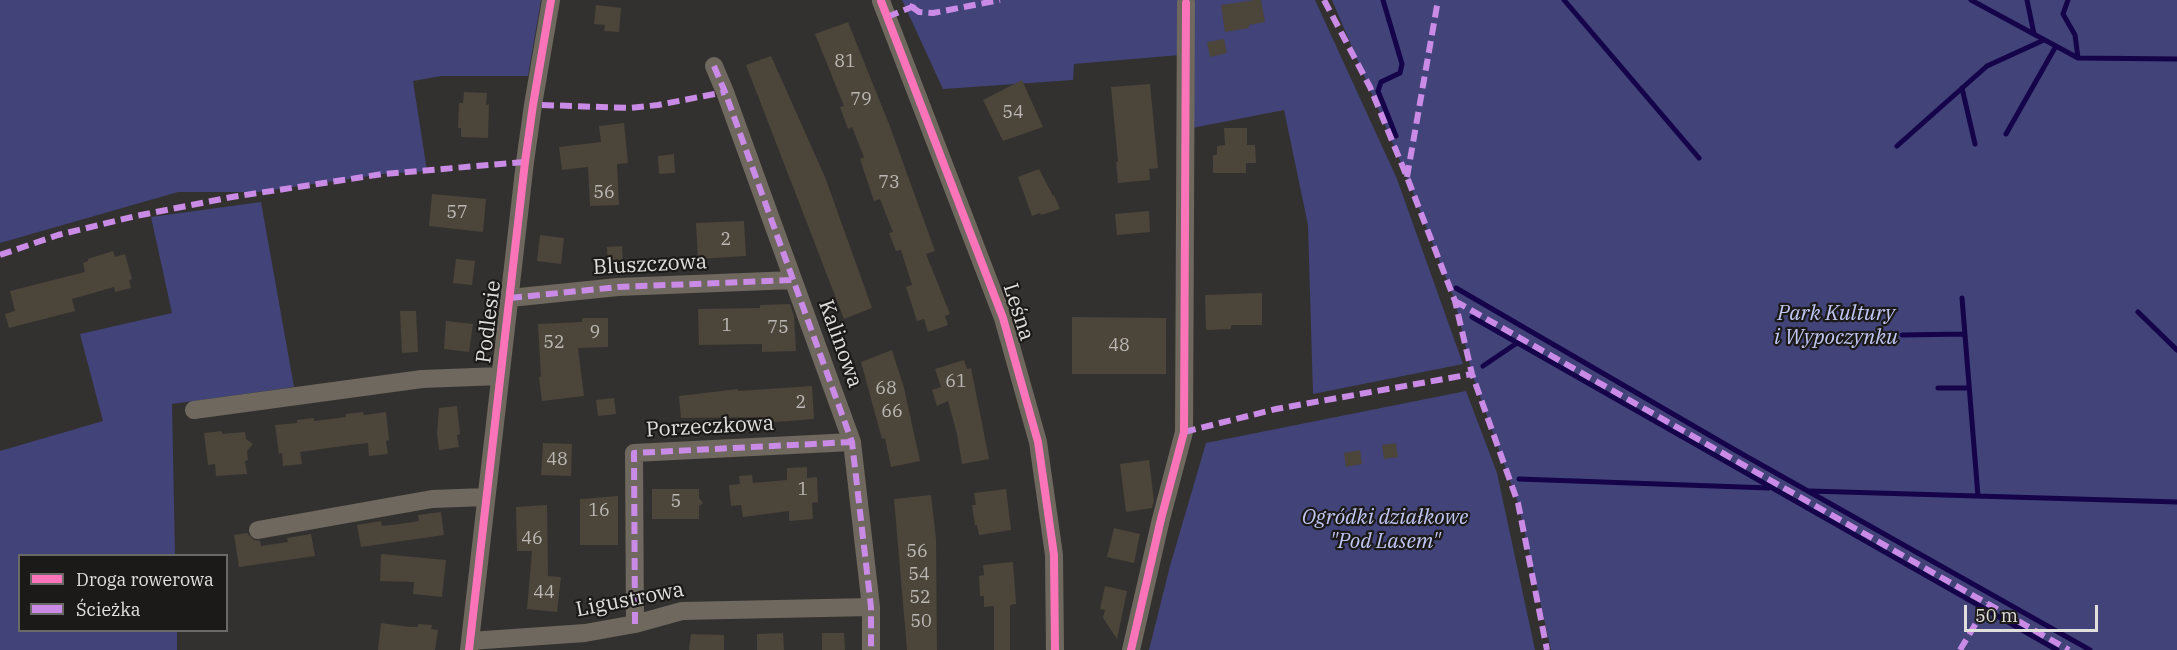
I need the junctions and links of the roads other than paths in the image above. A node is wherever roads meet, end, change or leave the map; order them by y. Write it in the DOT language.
graph roads {
  1 [pos="550,0"];
  2 [pos="881,1"];
  3 [pos="1186,3"];
  4 [pos="714,66"];
  5 [pos="793,280"];
  6 [pos="510,298"];
  7 [pos="500,376"];
  8 [pos="194,410"];
  9 [pos="852,442"];
  10 [pos="486,497"];
  11 [pos="258,530"];
  12 [pos="871,608"];
  13 [pos="635,624"];
  14 [pos="469,646"];
  15 [pos="871,650"];
  16 [pos="1055,650"];
  17 [pos="1131,650"];
  1 -- 6 [label="street, Podlesie"];
  2 -- 16 [label="street, Leśna"];
  3 -- 17 [label="street"];
  4 -- 5 [label="street, Kalinowa"];
  5 -- 6 [label="street, Bluszczowa"];
  5 -- 9 [label="street, Kalinowa"];
  6 -- 7 [label="street, Podlesie"];
  7 -- 8 [label="street"];
  7 -- 10 [label="street, Podlesie"];
  9 -- 12 [label="street, Kalinowa"];
  9 -- 13 [label="street, Porzeczkowa"];
  10 -- 11 [label="street"];
  10 -- 14 [label="street, Podlesie"];
  12 -- 13 [label="street, Ligustrowa"];
  12 -- 15 [label="street, Kalinowa"];
  13 -- 14 [label="street, Ligustrowa"];
}
